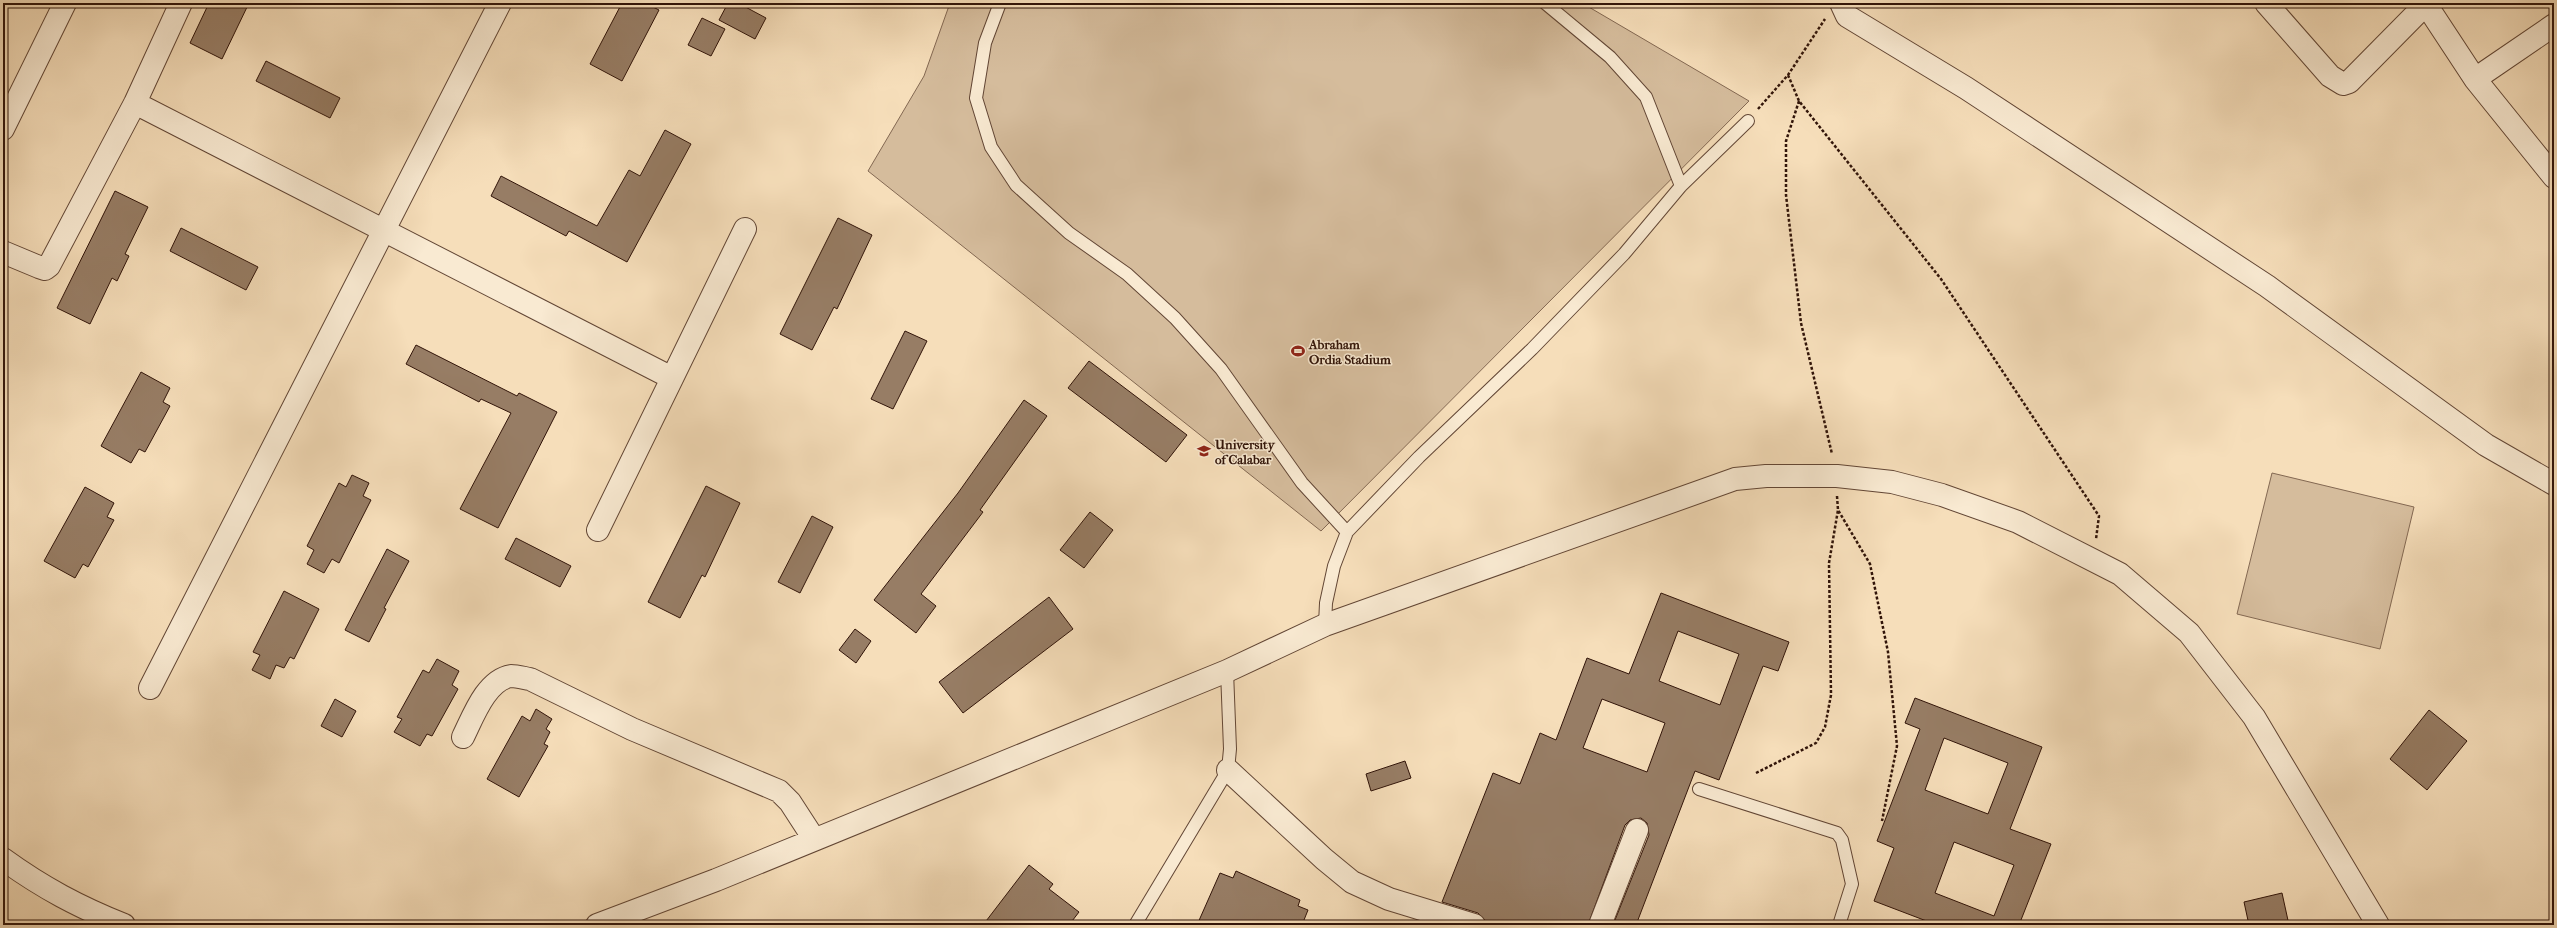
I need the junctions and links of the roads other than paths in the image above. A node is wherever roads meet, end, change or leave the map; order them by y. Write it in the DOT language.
graph roads {
  1 [pos="65,3"];
  2 [pos="181,3"];
  3 [pos="500,3"];
  4 [pos="1000,3"];
  5 [pos="1545,3"];
  6 [pos="2266,3"];
  7 [pos="2426,3"];
  8 [pos="1834,10"];
  9 [pos="2554,26"];
  10 [pos="2476,79"];
  11 [pos="135,103"];
  12 [pos="1748,121"];
  13 [pos="3,129"];
  14 [pos="2554,177"];
  15 [pos="1681,186"];
  16 [pos="745,229"];
  17 [pos="384,230"];
  18 [pos="3,252"];
  19 [pos="672,378"];
  20 [pos="2554,484"];
  21 [pos="598,530"];
  22 [pos="1347,532"];
  23 [pos="1325,626"];
  24 [pos="1227,671"];
  25 [pos="150,688"];
  26 [pos="463,737"];
  27 [pos="1228,770"];
  28 [pos="1699,789"];
  29 [pos="1637,830"];
  30 [pos="814,839"];
  31 [pos="3,859"];
  32 [pos="124,925"];
  33 [pos="597,925"];
  34 [pos="1135,925"];
  35 [pos="1474,925"];
  36 [pos="1600,925"];
  37 [pos="1839,925"];
  38 [pos="2378,925"];
  1 -- 13 [label="street"];
  2 -- 11 [label="street"];
  3 -- 17 [label="street"];
  4 -- 22 [label="lane"];
  5 -- 15 [label="lane"];
  6 -- 7 [label="street"];
  7 -- 10 [label="street"];
  8 -- 20 [label="street"];
  9 -- 10 [label="street"];
  10 -- 14 [label="street"];
  11 -- 17 [label="street"];
  11 -- 18 [label="street"];
  12 -- 15 [label="lane"];
  15 -- 22 [label="lane"];
  16 -- 19 [label="street"];
  17 -- 19 [label="street"];
  17 -- 25 [label="street"];
  19 -- 21 [label="street"];
  22 -- 23 [label="lane"];
  23 -- 24 [label="street"];
  23 -- 38 [label="street"];
  24 -- 27 [label="lane"];
  24 -- 30 [label="street"];
  26 -- 30 [label="street"];
  27 -- 34 [label="lane"];
  27 -- 35 [label="street"];
  28 -- 37 [label="lane"];
  29 -- 36 [label="street"];
  30 -- 33 [label="street"];
  31 -- 32 [label="street"];
}
